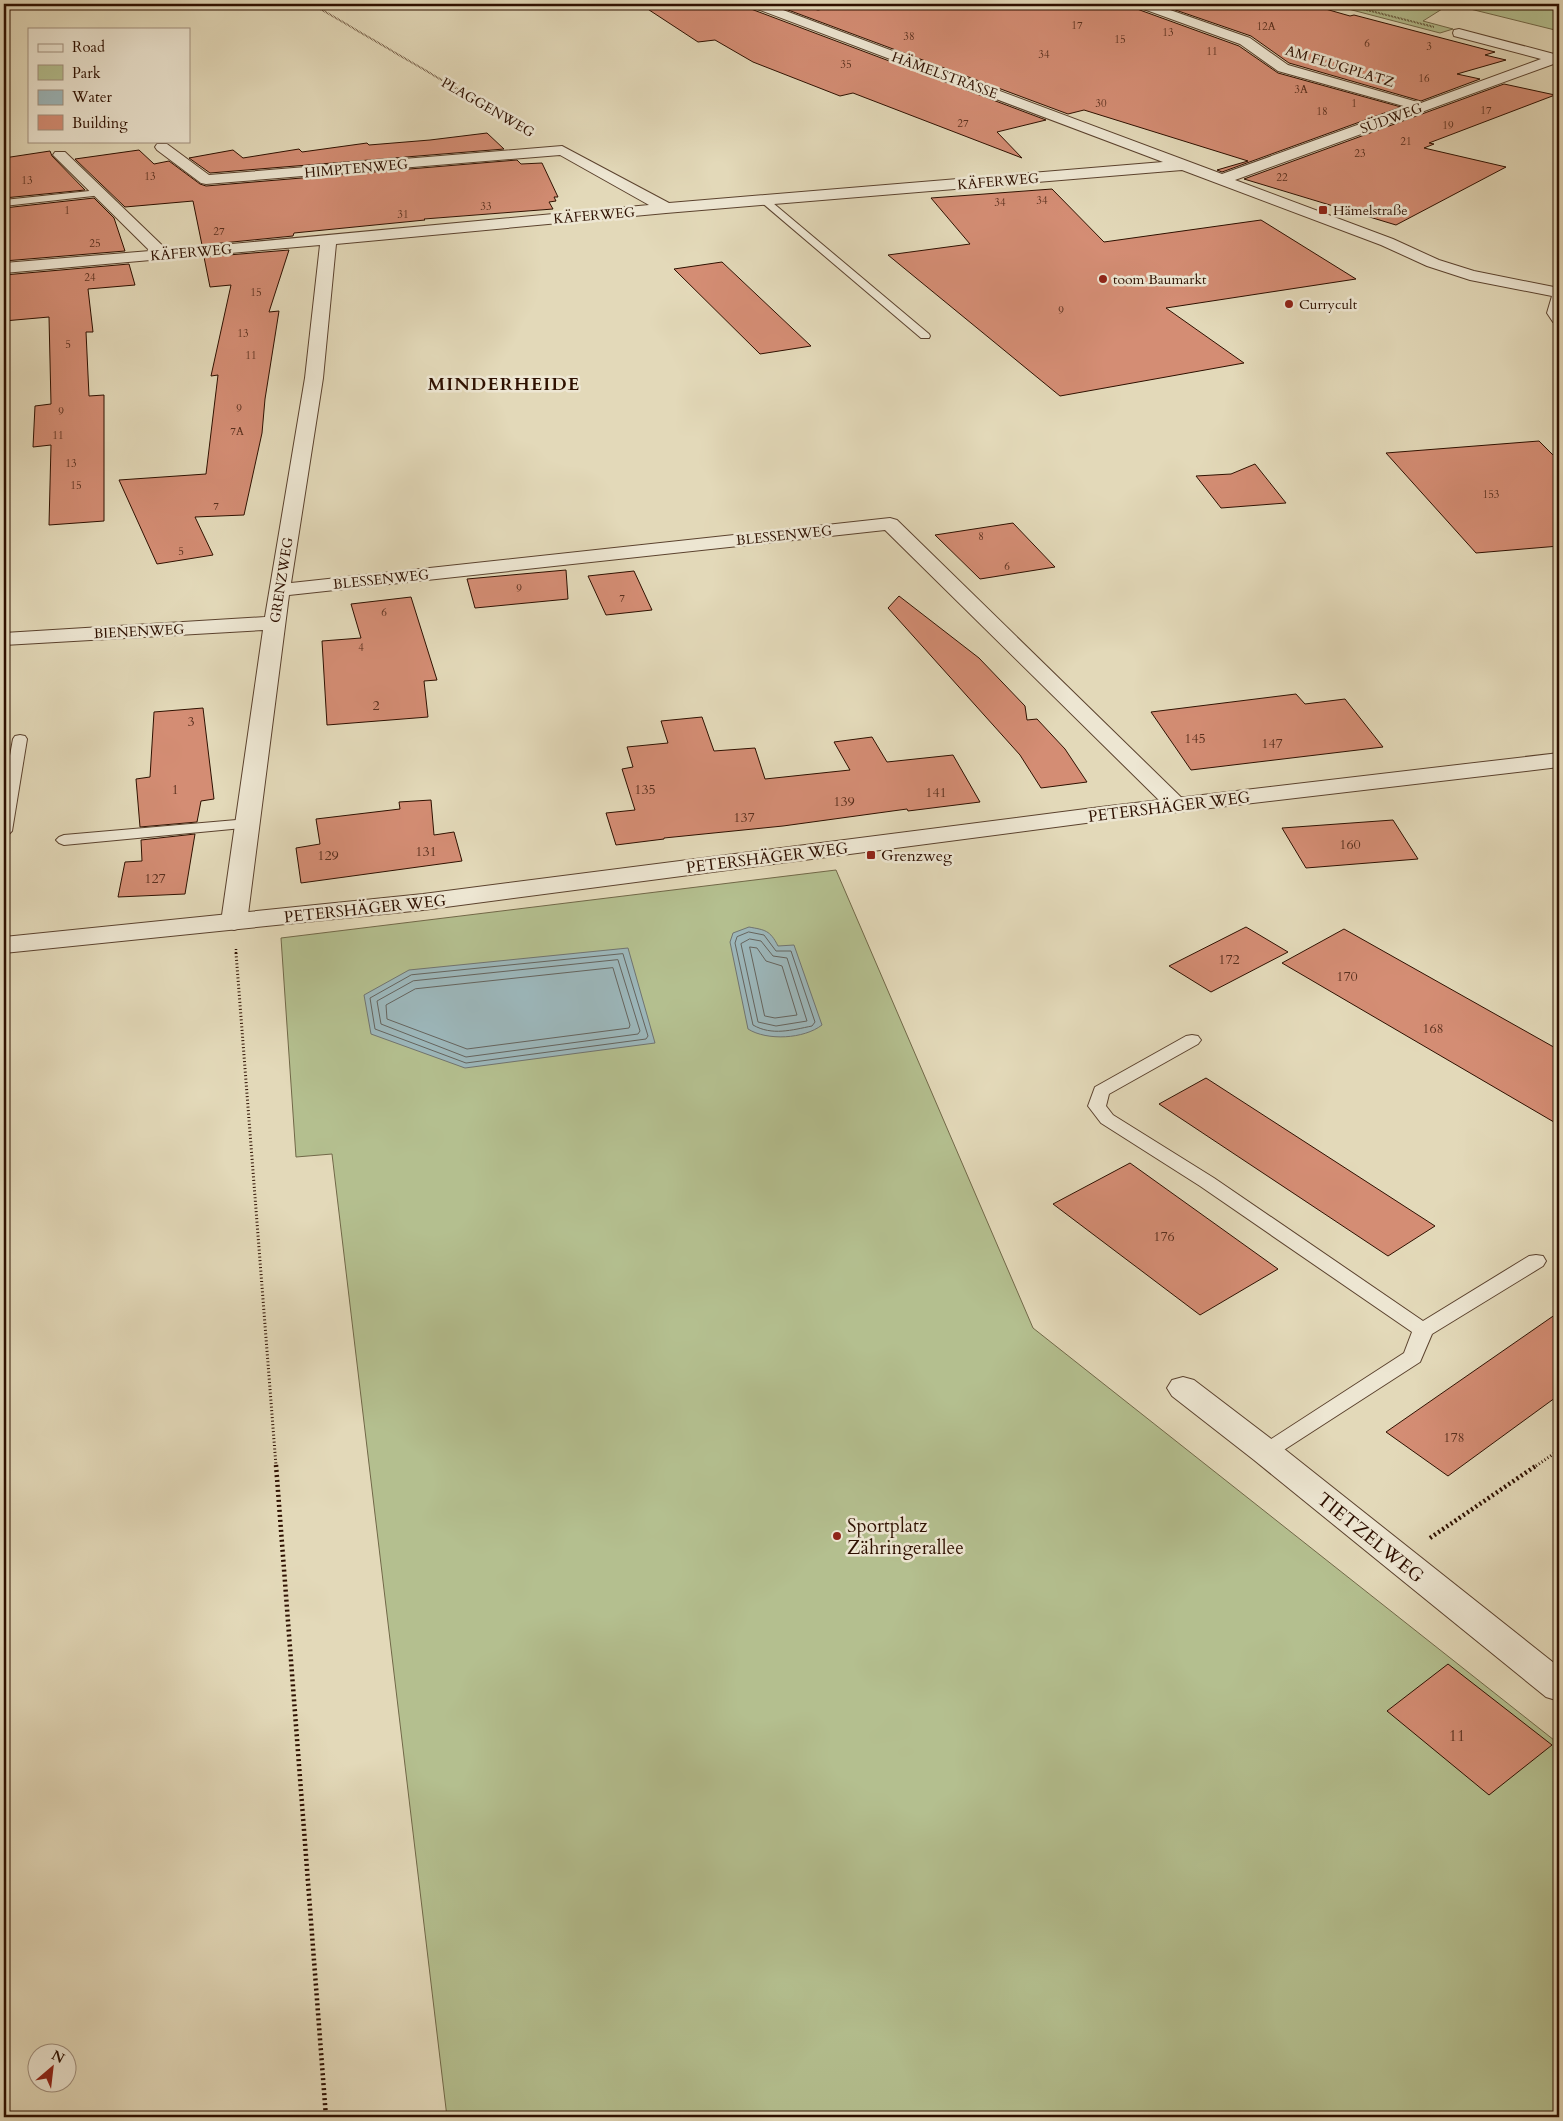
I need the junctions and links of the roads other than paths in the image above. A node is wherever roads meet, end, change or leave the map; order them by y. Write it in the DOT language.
graph roads {
  1 [pos="756,4"];
  2 [pos="1142,4"];
  3 [pos="1459,33"];
  4 [pos="1558,58"];
  5 [pos="1420,107"];
  6 [pos="162,147"];
  7 [pos="60,155"];
  8 [pos="1186,165"];
  9 [pos="1223,180"];
  10 [pos="99,194"];
  11 [pos="764,200"];
  12 [pos="4,203"];
  13 [pos="666,208"];
  14 [pos="330,239"];
  15 [pos="162,256"];
  16 [pos="4,268"];
  17 [pos="1559,293"];
  18 [pos="1559,298"];
  19 [pos="1559,318"];
  20 [pos="925,336"];
  21 [pos="279,590"];
  22 [pos="274,623"];
  23 [pos="4,639"];
  24 [pos="20,739"];
  25 [pos="1559,760"];
  26 [pos="1177,805"];
  27 [pos="248,824"];
  28 [pos="4,831"];
  29 [pos="64,840"];
  30 [pos="234,922"];
  31 [pos="4,945"];
  32 [pos="1192,1040"];
  33 [pos="1536,1261"];
  34 [pos="1423,1330"];
  35 [pos="1183,1388"];
  36 [pos="1266,1452"];
  37 [pos="1559,1687"];
  1 -- 8 [label="street, HÄMELSTRASSE"];
  2 -- 5 [label="street, AM FLUGPLATZ"];
  3 -- 4 [label="street"];
  4 -- 5 [label="street, SÜDWEG"];
  5 -- 9 [label="street, SÜDWEG"];
  6 -- 13 [label="street, HIMPTENWEG"];
  7 -- 10 [label="street"];
  8 -- 9 [label="street, HÄMELSTRASSE"];
  8 -- 11 [label="street, KÄFERWEG"];
  9 -- 17 [label="street, HÄMELSTRASSE"];
  10 -- 12 [label="lane"];
  10 -- 15 [label="street"];
  11 -- 13 [label="street, KÄFERWEG"];
  11 -- 20 [label="lane"];
  13 -- 14 [label="street, KÄFERWEG"];
  14 -- 15 [label="street, KÄFERWEG"];
  14 -- 21 [label="street, GRENZWEG"];
  15 -- 16 [label="street, KÄFERWEG"];
  18 -- 19 [label="street"];
  21 -- 22 [label="street, GRENZWEG"];
  21 -- 26 [label="street, BLESSENWEG"];
  22 -- 23 [label="street, BIENENWEG"];
  22 -- 27 [label="street, GRENZWEG"];
  24 -- 28 [label="lane"];
  25 -- 26 [label="street, PETERSHÄGER WEG"];
  26 -- 30 [label="street, PETERSHÄGER WEG"];
  27 -- 29 [label="lane"];
  27 -- 30 [label="street, GRENZWEG"];
  30 -- 31 [label="street, PETERSHÄGER WEG"];
  32 -- 34 [label="lane"];
  33 -- 34 [label="lane"];
  34 -- 36 [label="lane"];
  35 -- 36 [label="street, TIETZELWEG"];
  36 -- 37 [label="street, TIETZELWEG"];
}
